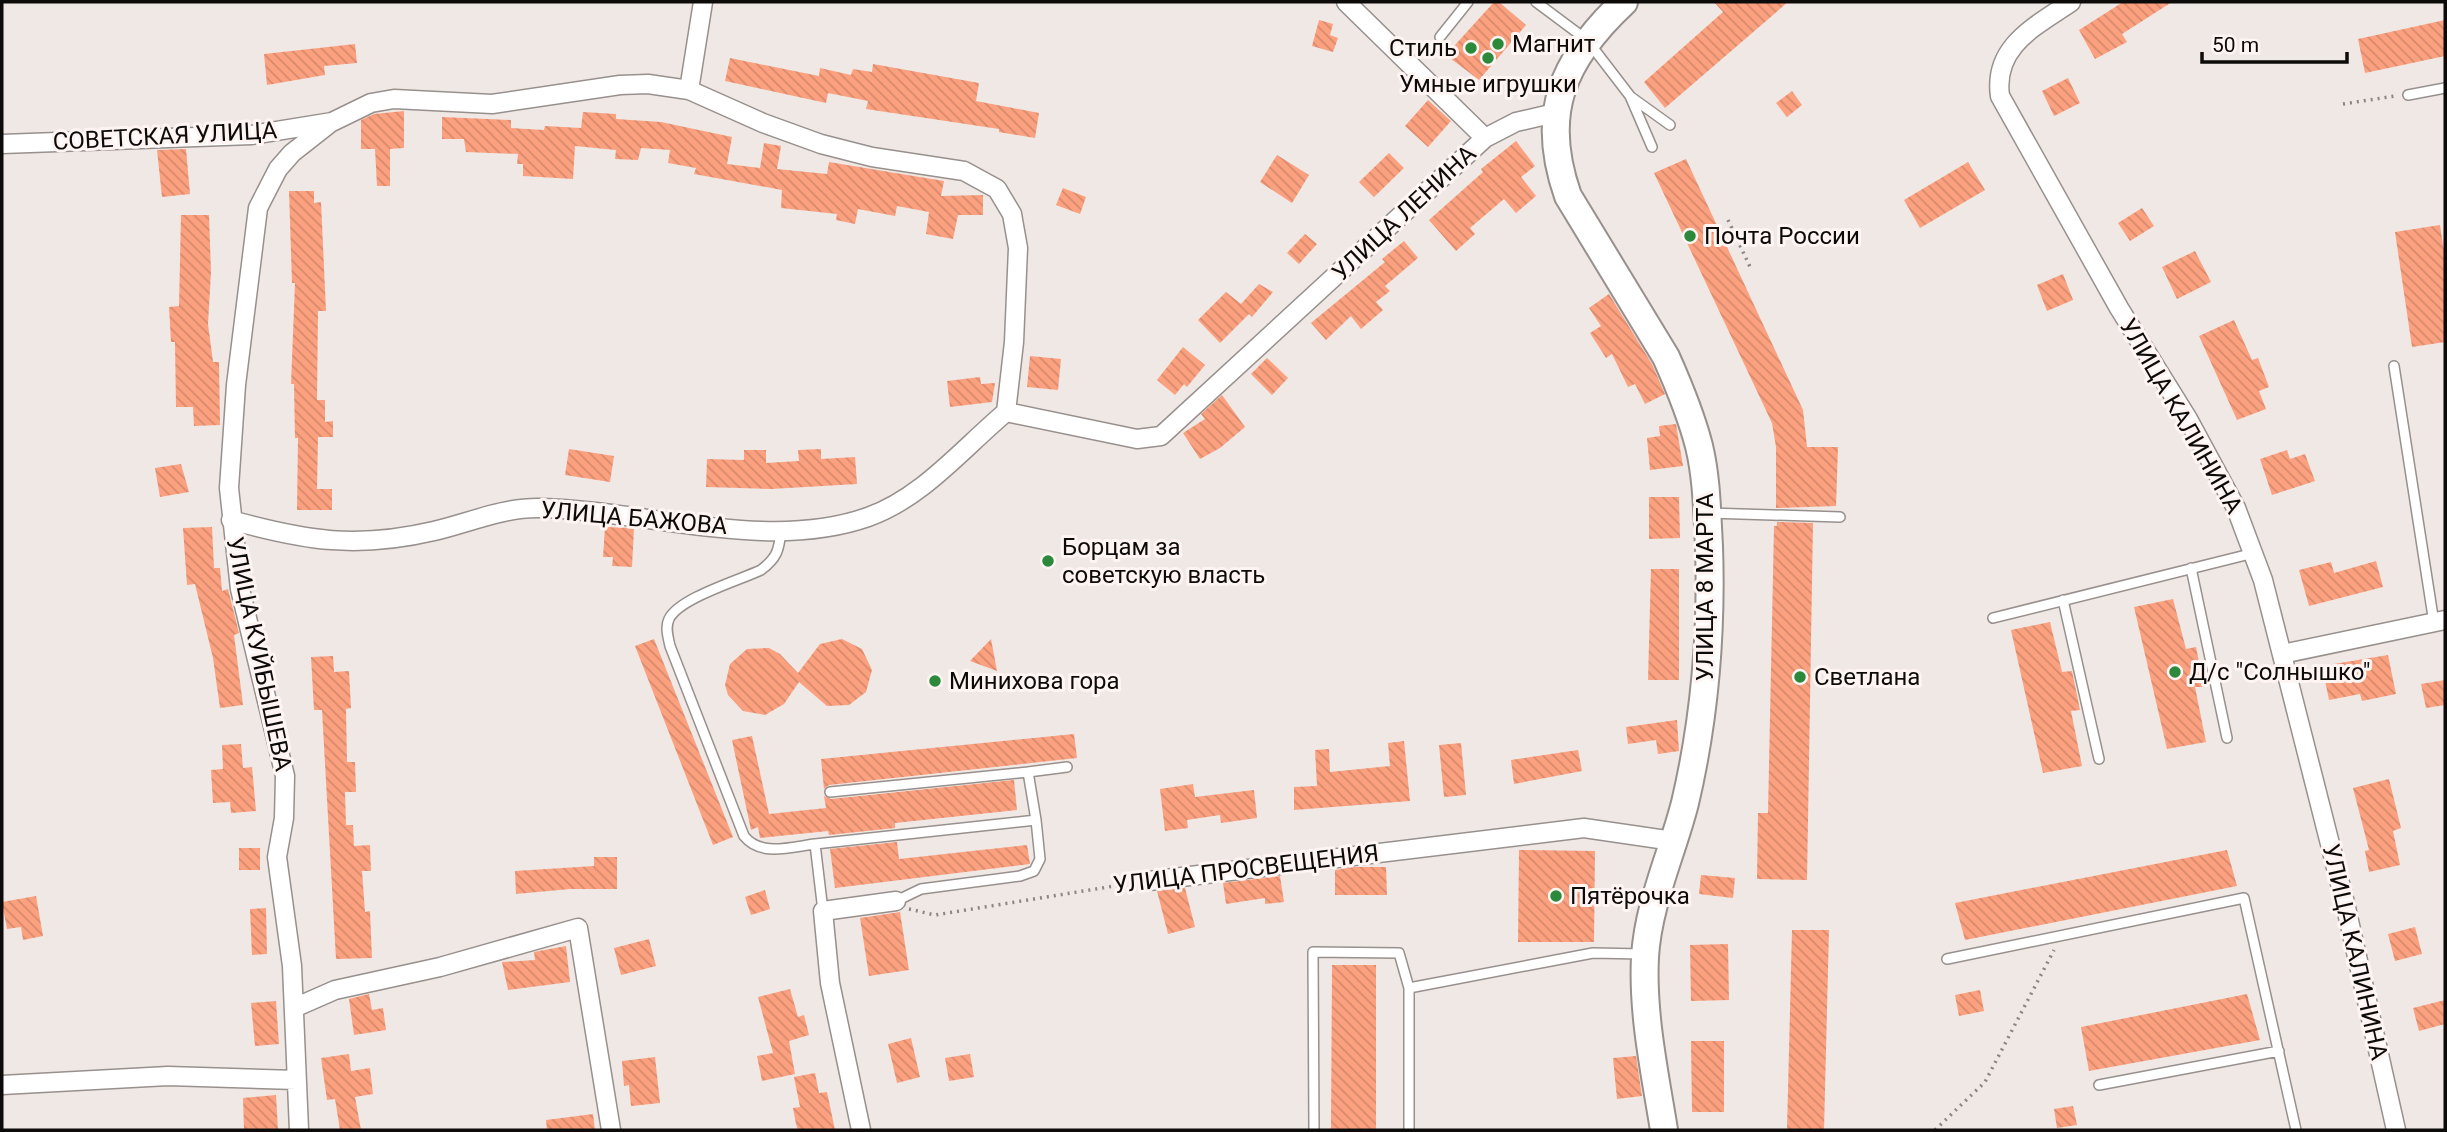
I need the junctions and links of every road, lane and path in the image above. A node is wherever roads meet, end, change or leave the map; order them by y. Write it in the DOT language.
graph roads {
  1 [pos="703,2"];
  2 [pos="1346,2"];
  3 [pos="1468,2"];
  4 [pos="1535,2"];
  5 [pos="1624,2"];
  6 [pos="2071,2"];
  7 [pos="1440,37"];
  8 [pos="1587,40"];
  9 [pos="2445,88"];
  10 [pos="689,90"];
  11 [pos="2408,95"];
  12 [pos="1630,96"];
  13 [pos="2343,104"];
  14 [pos="1555,113"];
  15 [pos="332,122"];
  16 [pos="1670,125"];
  17 [pos="1485,138"];
  18 [pos="2,145"];
  19 [pos="1652,147"];
  20 [pos="1728,220"];
  21 [pos="1751,268"];
  22 [pos="2394,366"];
  23 [pos="1006,412"];
  24 [pos="1707,513"];
  25 [pos="1840,517"];
  26 [pos="231,520"];
  27 [pos="781,531"];
  28 [pos="2254,553"];
  29 [pos="2191,568"];
  30 [pos="2063,600"];
  31 [pos="1993,618"];
  32 [pos="2440,622"];
  33 [pos="2281,654"];
  34 [pos="2227,738"];
  35 [pos="2099,759"];
  36 [pos="1067,767"];
  37 [pos="1028,772"];
  38 [pos="830,792"];
  39 [pos="1036,820"];
  40 [pos="1673,841"];
  41 [pos="815,844"];
  42 [pos="1149,881"];
  43 [pos="896,901"];
  44 [pos="823,911"];
  45 [pos="2062,936"];
  46 [pos="1645,954"];
  47 [pos="1947,959"];
  48 [pos="1409,988"];
  49 [pos="294,1008"];
  50 [pos="2279,1051"];
  51 [pos="296,1080"];
  52 [pos="2,1085"];
  53 [pos="2099,1085"];
  54 [pos="299,1130"];
  55 [pos="611,1130"];
  56 [pos="861,1130"];
  57 [pos="1314,1130"];
  58 [pos="1409,1130"];
  59 [pos="1664,1130"];
  60 [pos="1935,1130"];
  61 [pos="2296,1130"];
  62 [pos="2396,1130"];
  1 -- 10 [label="street"];
  2 -- 17 [label="street"];
  3 -- 7 [label="lane"];
  4 -- 8 [label="lane"];
  5 -- 8 [label="main road"];
  6 -- 28 [label="street, УЛИЦА КАЛИНИНА"];
  8 -- 12 [label="lane"];
  8 -- 14 [label="main road"];
  9 -- 11 [label="lane"];
  10 -- 15 [label="street, СОВЕТСКАЯ УЛИЦА"];
  10 -- 23 [label="street, СОВЕТСКАЯ УЛИЦА"];
  11 -- 13 [label="path"];
  12 -- 16 [label="lane"];
  12 -- 19 [label="lane"];
  14 -- 17 [label="street, УЛИЦА ЛЕНИНА"];
  14 -- 24 [label="main road, УЛИЦА 8 МАРТА"];
  15 -- 18 [label="street, СОВЕТСКАЯ УЛИЦА"];
  15 -- 26 [label="street, УЛИЦА КУЙБЫШЕВА"];
  17 -- 23 [label="street, УЛИЦА ЛЕНИНА"];
  20 -- 21 [label="path"];
  22 -- 32 [label="lane"];
  23 -- 27 [label="street, УЛИЦА БАЖОВА"];
  24 -- 25 [label="lane"];
  24 -- 40 [label="main road, УЛИЦА 8 МАРТА"];
  26 -- 27 [label="street, УЛИЦА БАЖОВА"];
  26 -- 49 [label="street, УЛИЦА КУЙБЫШЕВА"];
  27 -- 41 [label="lane"];
  28 -- 29 [label="lane"];
  28 -- 33 [label="street, УЛИЦА КАЛИНИНА"];
  29 -- 30 [label="lane"];
  29 -- 34 [label="lane"];
  30 -- 31 [label="lane"];
  30 -- 35 [label="lane"];
  32 -- 33 [label="street"];
  33 -- 62 [label="street, УЛИЦА КАЛИНИНА"];
  36 -- 37 [label="lane"];
  37 -- 38 [label="lane"];
  37 -- 39 [label="lane"];
  39 -- 41 [label="lane"];
  39 -- 43 [label="lane"];
  40 -- 42 [label="street, УЛИЦА ПРОСВЕЩЕНИЯ"];
  40 -- 46 [label="main road, УЛИЦА 8 МАРТА"];
  41 -- 44 [label="lane"];
  42 -- 43 [label="path, УЛИЦА ПРОСВЕЩЕНИЯ"];
  43 -- 44 [label="street"];
  44 -- 56 [label="street"];
  45 -- 47 [label="lane"];
  45 -- 50 [label="lane"];
  45 -- 60 [label="path"];
  46 -- 48 [label="lane"];
  46 -- 59 [label="main road, УЛИЦА 8 МАРТА"];
  48 -- 57 [label="lane"];
  48 -- 58 [label="lane"];
  49 -- 51 [label="street, УЛИЦА КУЙБЫШЕВА"];
  49 -- 55 [label="street"];
  50 -- 53 [label="lane"];
  50 -- 61 [label="lane"];
  51 -- 52 [label="street"];
  51 -- 54 [label="street, УЛИЦА КУЙБЫШЕВА"];
}
